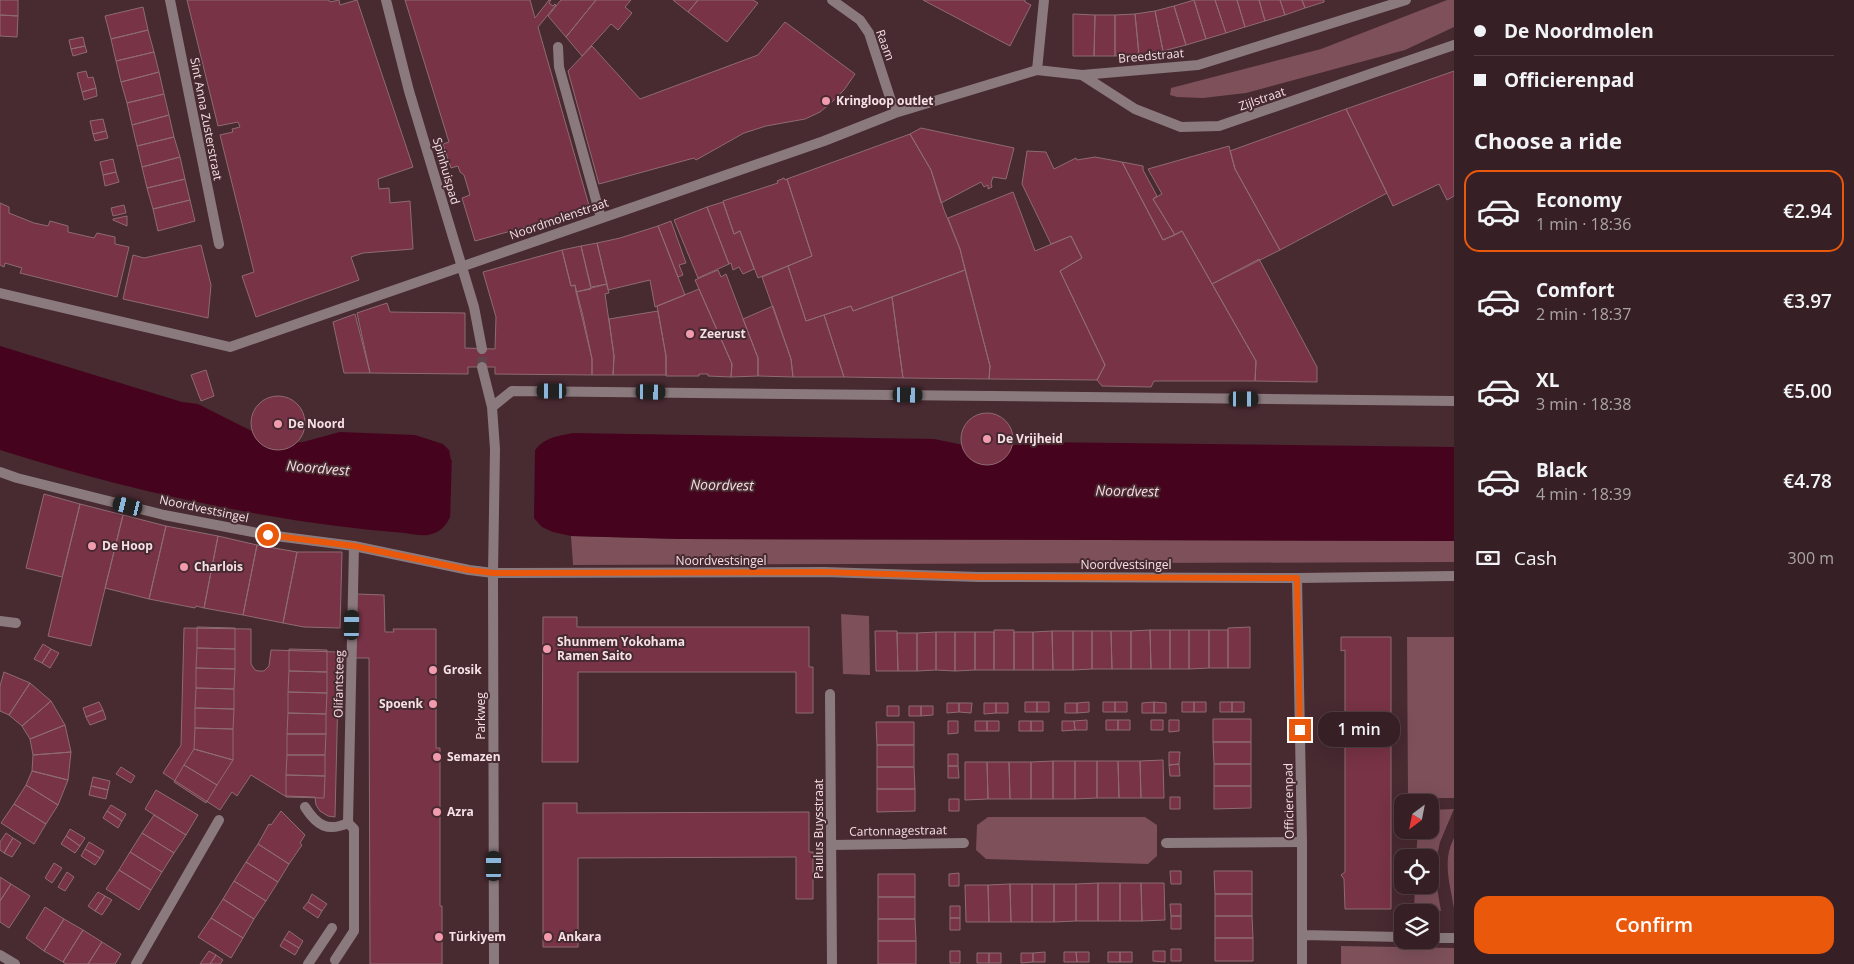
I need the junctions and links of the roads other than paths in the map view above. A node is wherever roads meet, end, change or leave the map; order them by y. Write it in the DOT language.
graph roads {
  1 [pos="170,0"];
  2 [pos="386,0"];
  3 [pos="832,0"];
  4 [pos="1044,0"];
  5 [pos="1406,0"];
  6 [pos="1454,45"];
  7 [pos="558,47"];
  8 [pos="1037,70"];
  9 [pos="1082,74"];
  10 [pos="895,113"];
  11 [pos="601,218"];
  12 [pos="218,244"];
  13 [pos="460,266"];
  14 [pos="0,293"];
  15 [pos="482,349"];
  16 [pos="482,367"];
  17 [pos="1454,401"];
  18 [pos="492,407"];
  19 [pos="0,472"];
  20 [pos="354,546"];
  21 [pos="493,573"];
  22 [pos="1454,576"];
  23 [pos="1297,578"];
  24 [pos="0,621"];
  25 [pos="16,623"];
  26 [pos="830,694"];
  27 [pos="305,807"];
  28 [pos="219,820"];
  29 [pos="348,822"];
  30 [pos="1166,842"];
  31 [pos="1302,842"];
  32 [pos="964,843"];
  33 [pos="832,845"];
  34 [pos="332,928"];
  35 [pos="1302,935"];
  36 [pos="1394,937"];
  37 [pos="1439,938"];
  38 [pos="1454,938"];
  39 [pos="0,954"];
  40 [pos="335,960"];
  41 [pos="15,964"];
  42 [pos="136,964"];
  43 [pos="308,964"];
  44 [pos="494,964"];
  45 [pos="832,964"];
  46 [pos="1302,964"];
  1 -- 12 [label="street, Sint Anna Zusterstraat"];
  2 -- 13 [label="street, Spinhuispad"];
  3 -- 10 [label="street, Raam"];
  4 -- 8 [label="street"];
  5 -- 9 [label="street, Breedstraat"];
  6 -- 9 [label="street, Zijlstraat"];
  7 -- 11 [label="street"];
  8 -- 9 [label="street, Breedstraat"];
  8 -- 10 [label="street, Breedstraat"];
  10 -- 11 [label="street, Noordmolenstraat"];
  11 -- 13 [label="street, Noordmolenstraat"];
  13 -- 14 [label="street, Noordmolenstraat"];
  13 -- 15 [label="street, Spinhuispad"];
  16 -- 18 [label="street"];
  17 -- 18 [label="street"];
  18 -- 21 [label="street, Parkweg"];
  19 -- 20 [label="street, Noordvestsingel"];
  20 -- 21 [label="street, Noordvestsingel"];
  20 -- 29 [label="street, Olifantsteeg"];
  21 -- 23 [label="street, Noordvestsingel"];
  21 -- 44 [label="street, Parkweg"];
  22 -- 23 [label="street, Noordvestsingel"];
  23 -- 31 [label="street, Officierenpad"];
  24 -- 25 [label="street"];
  26 -- 33 [label="street, Paulus Buysstraat"];
  27 -- 29 [label="street"];
  28 -- 42 [label="street"];
  29 -- 40 [label="street, Olifantsteeg"];
  30 -- 31 [label="street"];
  31 -- 35 [label="street, Officierenpad"];
  32 -- 33 [label="street, Cartonnagestraat"];
  33 -- 45 [label="street, Paulus Buysstraat"];
  34 -- 43 [label="street"];
  35 -- 36 [label="street"];
  35 -- 46 [label="street, Officierenpad"];
  37 -- 38 [label="street"];
  39 -- 41 [label="street"];
}
